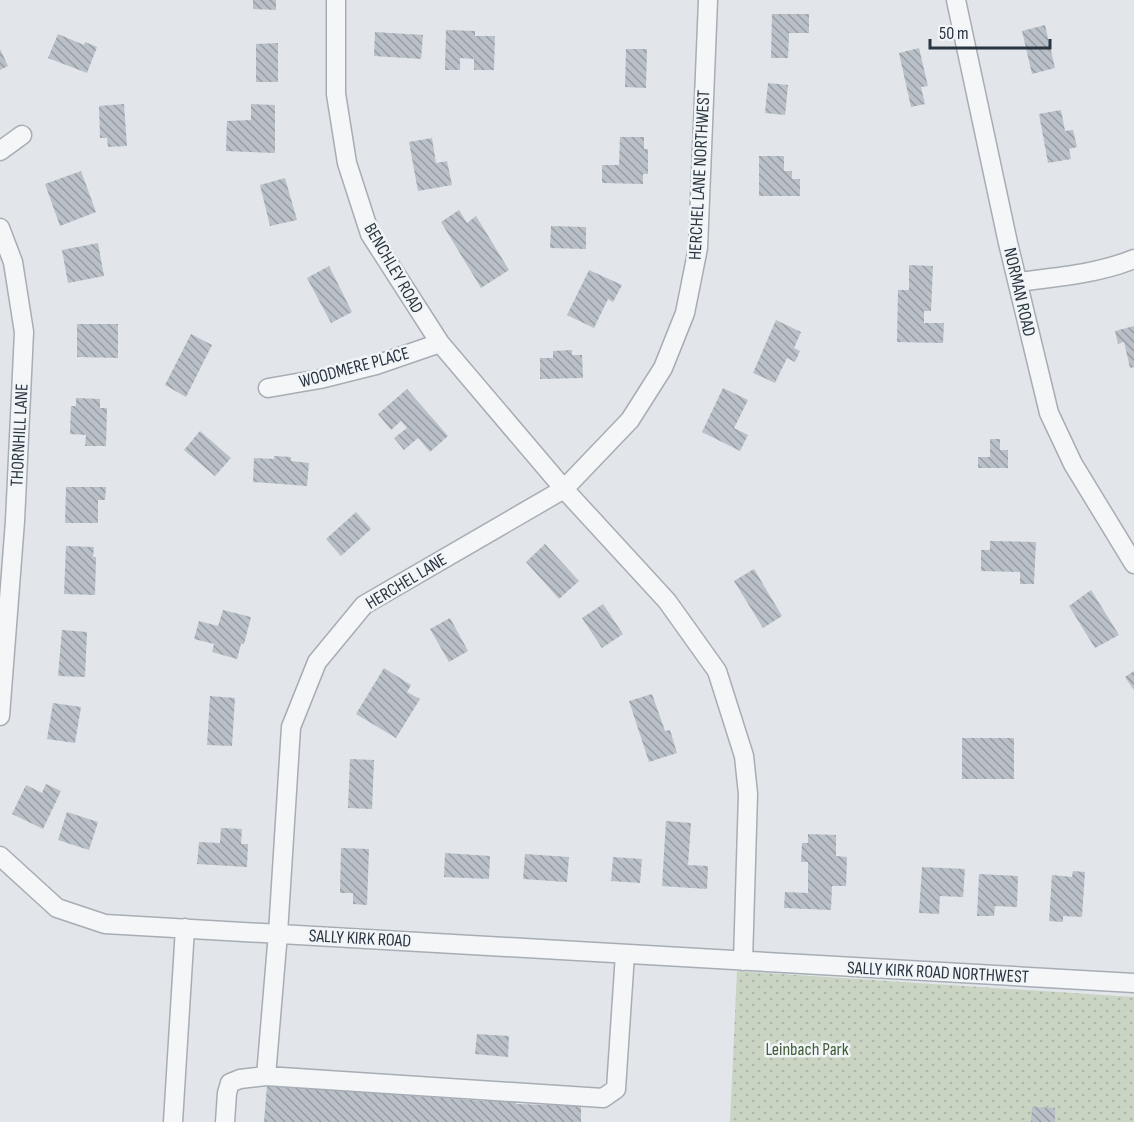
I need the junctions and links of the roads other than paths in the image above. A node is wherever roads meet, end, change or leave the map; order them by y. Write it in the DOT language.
graph roads {
  1 [pos="336,0"];
  2 [pos="708,0"];
  3 [pos="956,0"];
  4 [pos="22,135"];
  5 [pos="0,151"];
  6 [pos="0,228"];
  7 [pos="1134,259"];
  8 [pos="1018,282"];
  9 [pos="440,343"];
  10 [pos="268,388"];
  11 [pos="564,489"];
  12 [pos="7,521"];
  13 [pos="1134,564"];
  14 [pos="0,716"];
  15 [pos="0,856"];
  16 [pos="185,928"];
  17 [pos="278,933"];
  18 [pos="625,954"];
  19 [pos="743,961"];
  20 [pos="1134,983"];
  21 [pos="266,1076"];
  22 [pos="172,1122"];
  23 [pos="225,1122"];
  1 -- 9 [label="street, BENCHLEY ROAD"];
  2 -- 11 [label="street, HERCHEL LANE NORTHWEST"];
  3 -- 8 [label="street, NORMAN ROAD"];
  4 -- 5 [label="street"];
  6 -- 12 [label="street, THORNHILL LANE"];
  7 -- 8 [label="street"];
  8 -- 13 [label="street, NORMAN ROAD"];
  9 -- 10 [label="street, WOODMERE PLACE"];
  9 -- 11 [label="street, BENCHLEY ROAD"];
  11 -- 17 [label="street, HERCHEL LANE"];
  11 -- 19 [label="street, BENCHLEY ROAD"];
  12 -- 14 [label="street, THORNHILL LANE"];
  15 -- 16 [label="street, SALLY KIRK ROAD"];
  16 -- 17 [label="street, SALLY KIRK ROAD"];
  16 -- 22 [label="street"];
  17 -- 18 [label="street, SALLY KIRK ROAD"];
  17 -- 21 [label="street, HERCHEL LANE"];
  18 -- 19 [label="street, SALLY KIRK ROAD"];
  18 -- 21 [label="street"];
  19 -- 20 [label="street, SALLY KIRK ROAD NORTHWEST"];
  21 -- 23 [label="street"];
}
